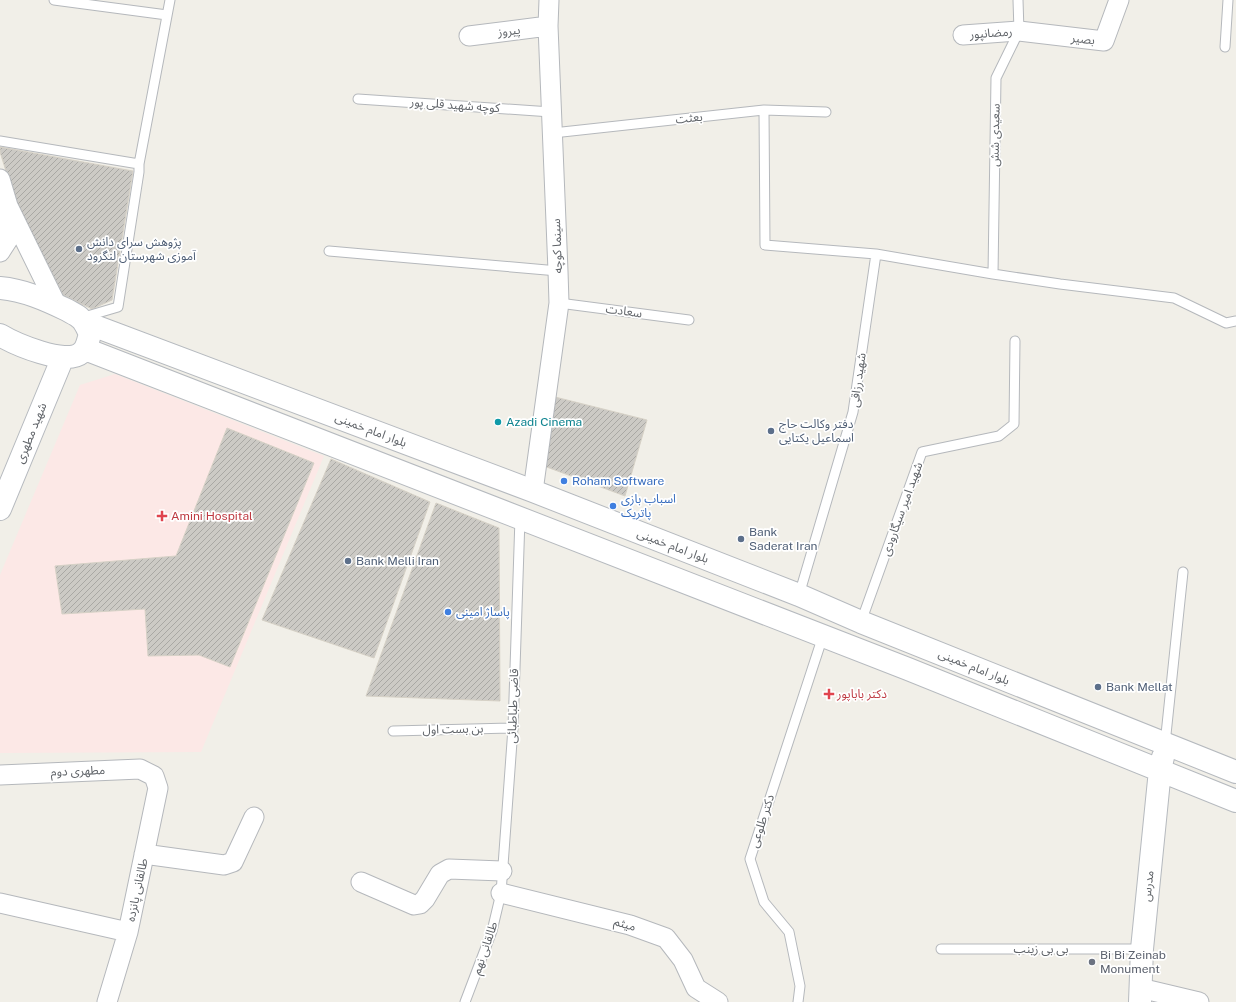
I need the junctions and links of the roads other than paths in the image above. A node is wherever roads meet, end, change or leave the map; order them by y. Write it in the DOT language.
graph roads {
  1 [pos="54,0"];
  2 [pos="170,0"];
  3 [pos="549,0"];
  4 [pos="1018,0"];
  5 [pos="1119,0"];
  6 [pos="1228,0"];
  7 [pos="168,15"];
  8 [pos="548,26"];
  9 [pos="1019,31"];
  10 [pos="963,35"];
  11 [pos="470,36"];
  12 [pos="1225,47"];
  13 [pos="358,99"];
  14 [pos="764,110"];
  15 [pos="551,112"];
  16 [pos="826,112"];
  17 [pos="553,133"];
  18 [pos="0,141"];
  19 [pos="139,164"];
  20 [pos="0,179"];
  21 [pos="8,206"];
  22 [pos="329,251"];
  23 [pos="0,252"];
  24 [pos="876,254"];
  25 [pos="558,271"];
  26 [pos="993,274"];
  27 [pos="0,288"];
  28 [pos="559,303"];
  29 [pos="58,306"];
  30 [pos="82,320"];
  31 [pos="689,320"];
  32 [pos="1236,321"];
  33 [pos="0,335"];
  34 [pos="1015,341"];
  35 [pos="85,349"];
  36 [pos="63,356"];
  37 [pos="533,491"];
  38 [pos="0,509"];
  39 [pos="520,518"];
  40 [pos="1183,572"];
  41 [pos="799,595"];
  42 [pos="861,622"];
  43 [pos="823,636"];
  44 [pos="513,728"];
  45 [pos="393,731"];
  46 [pos="1165,744"];
  47 [pos="1160,770"];
  48 [pos="1236,772"];
  49 [pos="0,775"];
  50 [pos="154,776"];
  51 [pos="1236,801"];
  52 [pos="254,817"];
  53 [pos="144,854"];
  54 [pos="502,871"];
  55 [pos="361,882"];
  56 [pos="501,893"];
  57 [pos="0,903"];
  58 [pos="128,932"];
  59 [pos="941,949"];
  60 [pos="1142,949"];
  61 [pos="1140,995"];
  62 [pos="106,1002"];
  63 [pos="465,1002"];
  64 [pos="718,1002"];
  65 [pos="798,1002"];
  66 [pos="1199,1002"];
  1 -- 7 [label="lane"];
  2 -- 7 [label="lane"];
  3 -- 8 [label="street, سینما کوچه"];
  4 -- 9 [label="lane, سعیدی شش"];
  5 -- 9 [label="street, بصیر"];
  6 -- 12 [label="lane"];
  7 -- 19 [label="lane"];
  8 -- 11 [label="street, پیروز"];
  8 -- 15 [label="street, سینما کوچه"];
  9 -- 10 [label="street, رمضانپور"];
  9 -- 26 [label="lane, سعیدی شش"];
  13 -- 15 [label="lane, کوچه شهید قلی پور"];
  14 -- 16 [label="lane, بعثت"];
  14 -- 17 [label="lane, بعثت"];
  14 -- 24 [label="lane"];
  15 -- 17 [label="street, سینما کوچه"];
  17 -- 25 [label="street, سینما کوچه"];
  18 -- 19 [label="lane"];
  19 -- 30 [label="lane"];
  20 -- 21 [label="street"];
  21 -- 23 [label="street"];
  21 -- 29 [label="street"];
  22 -- 25 [label="lane"];
  24 -- 26 [label="lane"];
  24 -- 41 [label="lane, شهید رزاقی"];
  25 -- 28 [label="street, سینما کوچه"];
  26 -- 32 [label="lane"];
  27 -- 29 [label="main road, بلوار امام خمینی"];
  28 -- 31 [label="lane, سعادت"];
  28 -- 37 [label="street, سینما کوچه"];
  29 -- 30 [label="main road, بلوار امام خمینی"];
  30 -- 35 [label="main road"];
  30 -- 37 [label="main road, بلوار امام خمینی"];
  33 -- 36 [label="main road"];
  34 -- 42 [label="lane, شهید امیر سیگارودی"];
  35 -- 36 [label="main road"];
  35 -- 39 [label="main road"];
  36 -- 38 [label="main road, شهید مطهری"];
  37 -- 41 [label="main road, بلوار امام خمینی"];
  39 -- 43 [label="main road"];
  39 -- 44 [label="lane, قاضی طباطبائی"];
  40 -- 46 [label="lane"];
  41 -- 42 [label="main road, بلوار امام خمینی"];
  42 -- 46 [label="main road, بلوار امام خمینی"];
  43 -- 47 [label="main road"];
  43 -- 65 [label="lane, دکتر طلوعی"];
  44 -- 45 [label="lane, بن بست اول"];
  44 -- 54 [label="lane, قاضی طباطبائی"];
  46 -- 47 [label="main road, مدرس"];
  46 -- 48 [label="main road, بلوار امام خمینی"];
  47 -- 51 [label="main road"];
  47 -- 60 [label="main road, مدرس"];
  49 -- 50 [label="street, مطهری دوم"];
  50 -- 53 [label="street, طالقانی پانزده"];
  52 -- 53 [label="street"];
  53 -- 58 [label="street, طالقانی پانزده"];
  54 -- 55 [label="street"];
  54 -- 56 [label="lane, قاضی طباطبائی"];
  56 -- 63 [label="lane, طالقانی نهم"];
  56 -- 64 [label="street, میثم"];
  57 -- 58 [label="street"];
  58 -- 62 [label="street, طالقانی پانزده"];
  59 -- 60 [label="lane, بی بی زینب"];
  60 -- 61 [label="main road, مدرس"];
  61 -- 66 [label="street"];
}
